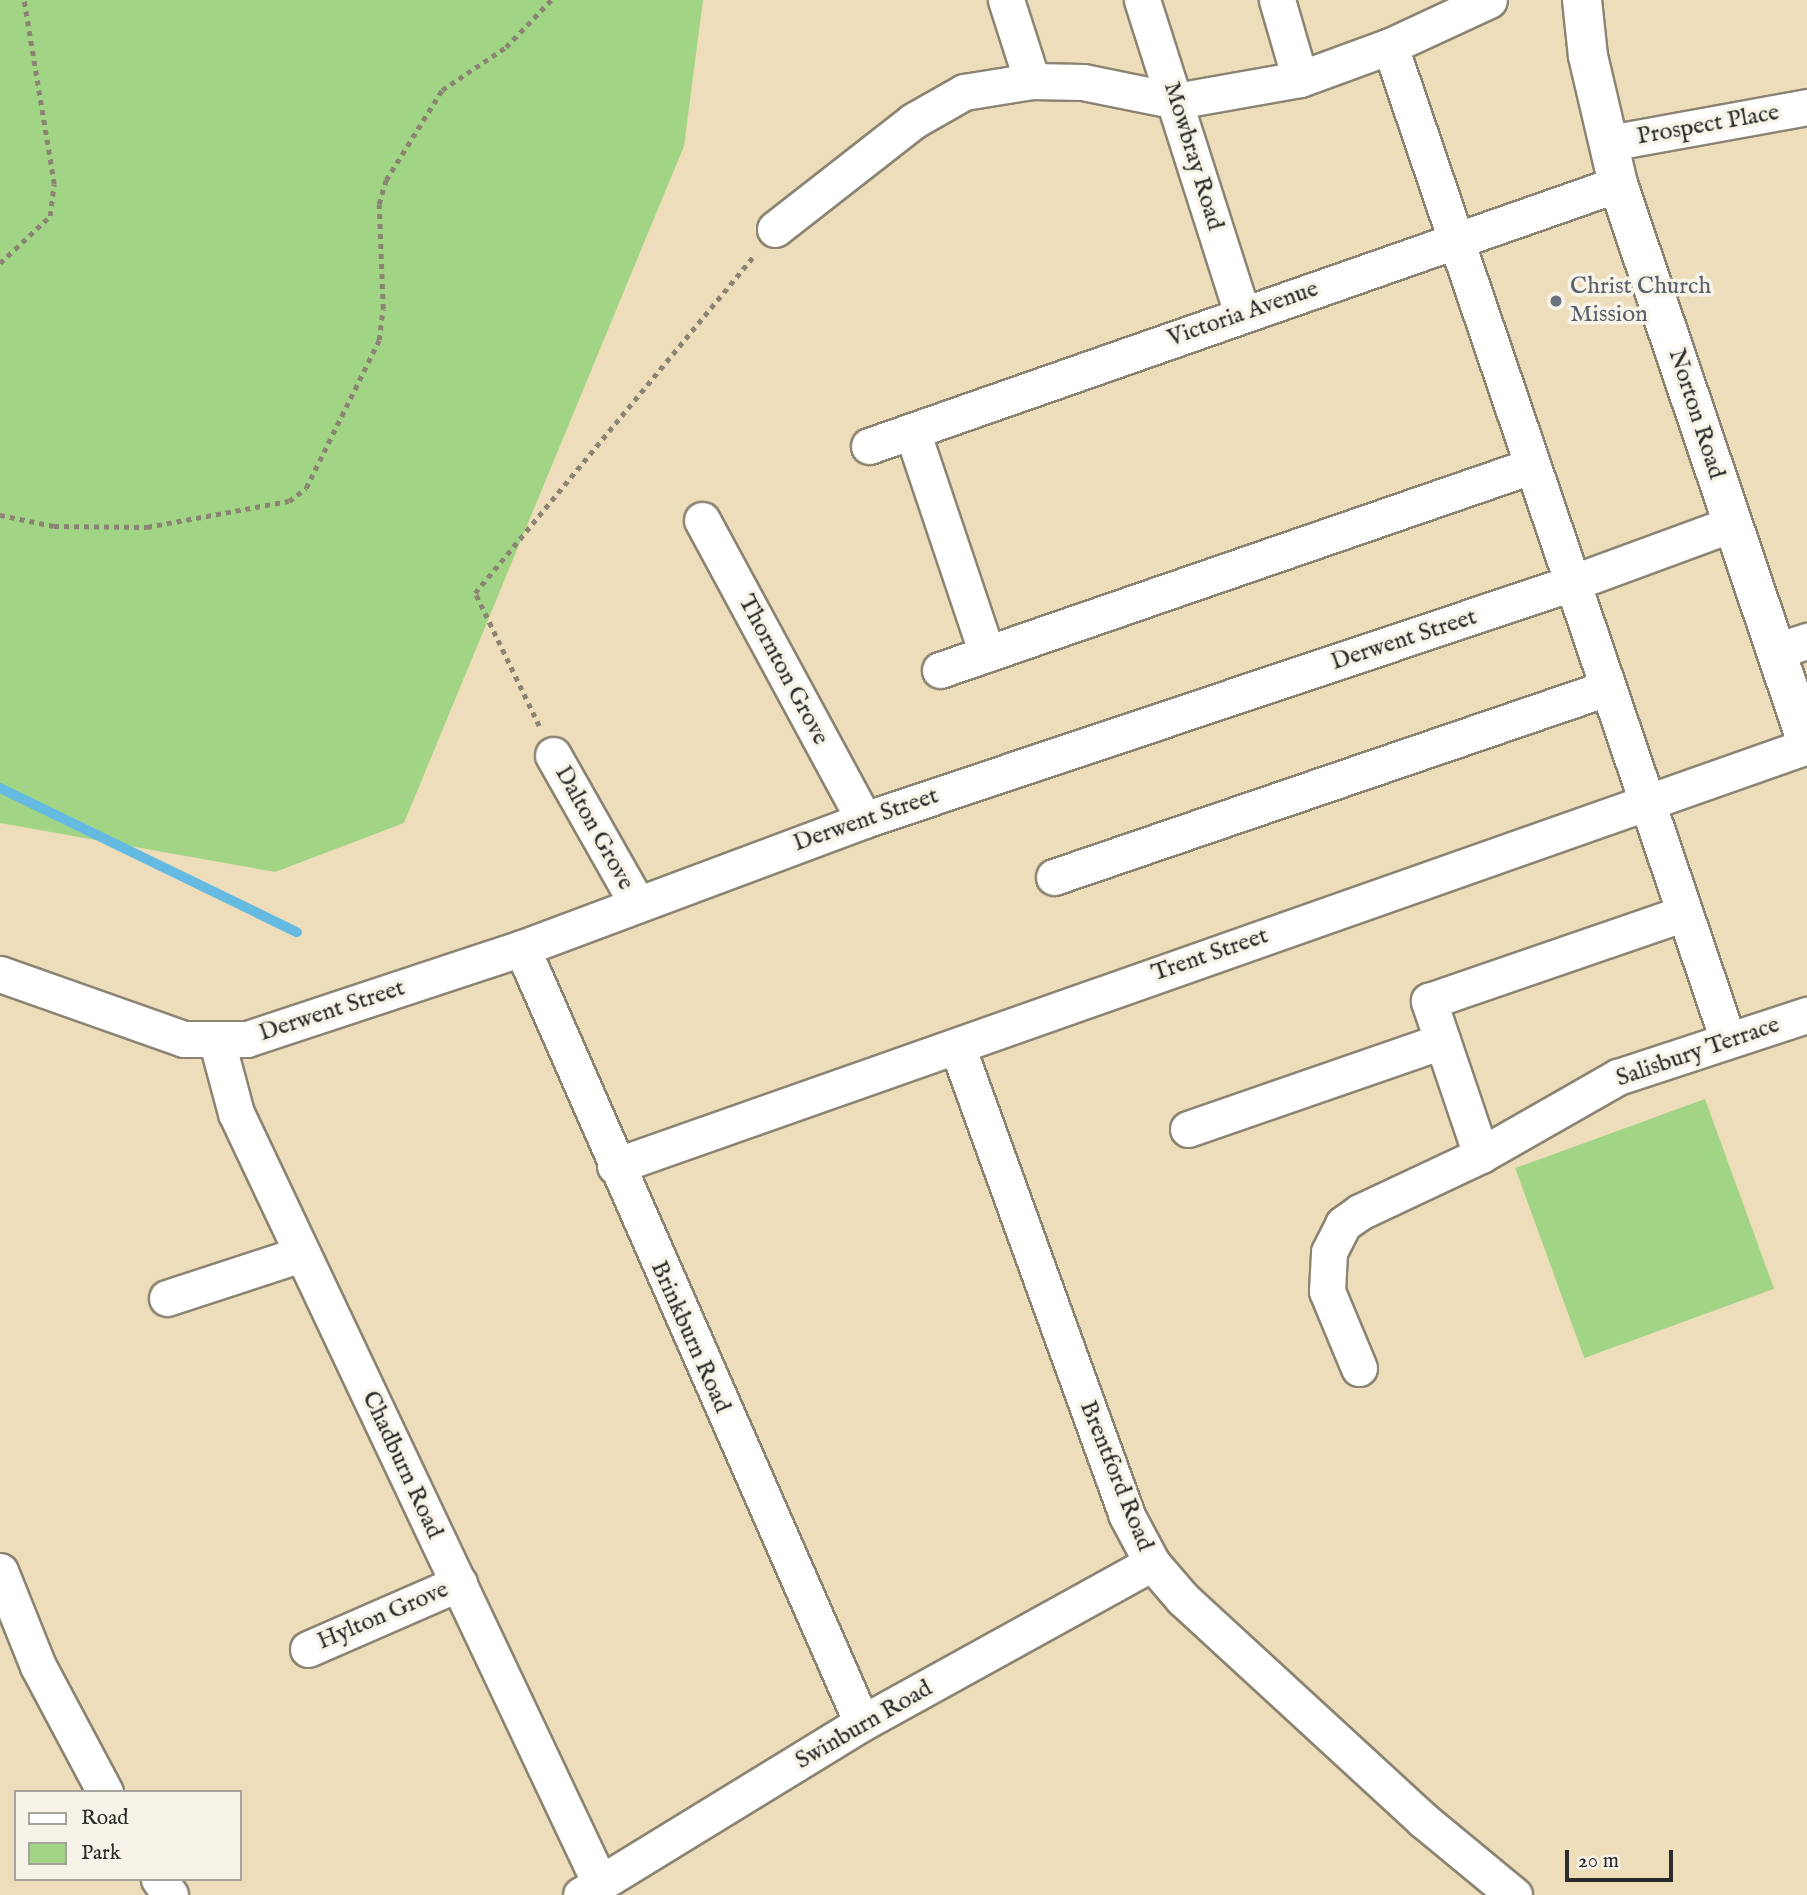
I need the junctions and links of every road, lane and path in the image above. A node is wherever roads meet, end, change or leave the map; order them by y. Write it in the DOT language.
graph roads {
  1 [pos="24,0"];
  2 [pos="551,0"];
  3 [pos="1006,0"];
  4 [pos="1142,0"];
  5 [pos="1277,0"];
  6 [pos="1489,0"];
  7 [pos="1581,0"];
  8 [pos="1390,46"];
  9 [pos="1300,79"];
  10 [pos="1032,80"];
  11 [pos="1176,101"];
  12 [pos="1807,107"];
  13 [pos="1609,143"];
  14 [pos="1618,184"];
  15 [pos="775,229"];
  16 [pos="1454,243"];
  17 [pos="0,263"];
  18 [pos="1242,313"];
  19 [pos="912,431"];
  20 [pos="869,446"];
  21 [pos="1531,466"];
  22 [pos="0,514"];
  23 [pos="702,520"];
  24 [pos="1732,524"];
  25 [pos="1570,584"];
  26 [pos="1791,646"];
  27 [pos="987,654"];
  28 [pos="940,670"];
  29 [pos="1607,688"];
  30 [pos="1807,745"];
  31 [pos="553,755"];
  32 [pos="1647,805"];
  33 [pos="864,820"];
  34 [pos="1054,877"];
  35 [pos="636,902"];
  36 [pos="1684,913"];
  37 [pos="522,948"];
  38 [pos="0,974"];
  39 [pos="1807,1015"];
  40 [pos="1728,1040"];
  41 [pos="1443,1041"];
  42 [pos="217,1042"];
  43 [pos="957,1046"];
  44 [pos="1188,1129"];
  45 [pos="1481,1154"];
  46 [pos="615,1166"];
  47 [pos="302,1254"];
  48 [pos="167,1298"];
  49 [pos="1359,1368"];
  50 [pos="1152,1563"];
  51 [pos="0,1571"];
  52 [pos="458,1583"];
  53 [pos="307,1648"];
  54 [pos="862,1723"];
  55 [pos="104,1790"];
  56 [pos="590,1889"];
  57 [pos="1514,1895"];
  1 -- 17 [label="path"];
  2 -- 22 [label="path"];
  3 -- 10 [label="street"];
  4 -- 11 [label="street, Mowbray Road"];
  5 -- 9 [label="street"];
  6 -- 8 [label="street"];
  7 -- 13 [label="main road, Norton Road"];
  8 -- 9 [label="street"];
  8 -- 16 [label="street"];
  9 -- 11 [label="street"];
  10 -- 11 [label="street"];
  10 -- 15 [label="street"];
  11 -- 18 [label="street, Mowbray Road"];
  12 -- 13 [label="street, Prospect Place"];
  13 -- 14 [label="main road, Norton Road"];
  14 -- 16 [label="street, Victoria Avenue"];
  14 -- 24 [label="main road, Norton Road"];
  15 -- 31 [label="path"];
  16 -- 18 [label="street, Victoria Avenue"];
  16 -- 21 [label="street"];
  18 -- 19 [label="street, Victoria Avenue"];
  19 -- 20 [label="street, Victoria Avenue"];
  19 -- 27 [label="street"];
  21 -- 25 [label="street"];
  21 -- 27 [label="street"];
  23 -- 33 [label="street, Thornton Grove"];
  24 -- 25 [label="street, Derwent Street"];
  24 -- 26 [label="main road, Norton Road"];
  25 -- 29 [label="street"];
  25 -- 33 [label="street, Derwent Street"];
  26 -- 30 [label="main road, Norton Road"];
  27 -- 28 [label="street"];
  29 -- 32 [label="street"];
  29 -- 34 [label="street"];
  30 -- 32 [label="street, Trent Street"];
  31 -- 35 [label="street, Dalton Grove"];
  32 -- 36 [label="street"];
  32 -- 43 [label="street, Trent Street"];
  33 -- 35 [label="street, Derwent Street"];
  35 -- 37 [label="street, Derwent Street"];
  36 -- 40 [label="street"];
  36 -- 41 [label="street"];
  37 -- 42 [label="street, Derwent Street"];
  37 -- 46 [label="street, Brinkburn Road"];
  38 -- 42 [label="street, Derwent Street"];
  39 -- 40 [label="street, Salisbury Terrace"];
  40 -- 45 [label="street, Salisbury Terrace"];
  41 -- 44 [label="street"];
  41 -- 45 [label="street"];
  42 -- 47 [label="street, Chadburn Road"];
  43 -- 46 [label="street, Trent Street"];
  43 -- 50 [label="street, Brentford Road"];
  45 -- 49 [label="street, Salisbury Terrace"];
  46 -- 54 [label="street, Brinkburn Road"];
  47 -- 48 [label="street"];
  47 -- 52 [label="street, Chadburn Road"];
  50 -- 54 [label="street, Swinburn Road"];
  50 -- 57 [label="street, Brentford Road"];
  51 -- 55 [label="street"];
  52 -- 53 [label="street, Hylton Grove"];
  52 -- 56 [label="street, Chadburn Road"];
  54 -- 56 [label="street, Swinburn Road"];
}
